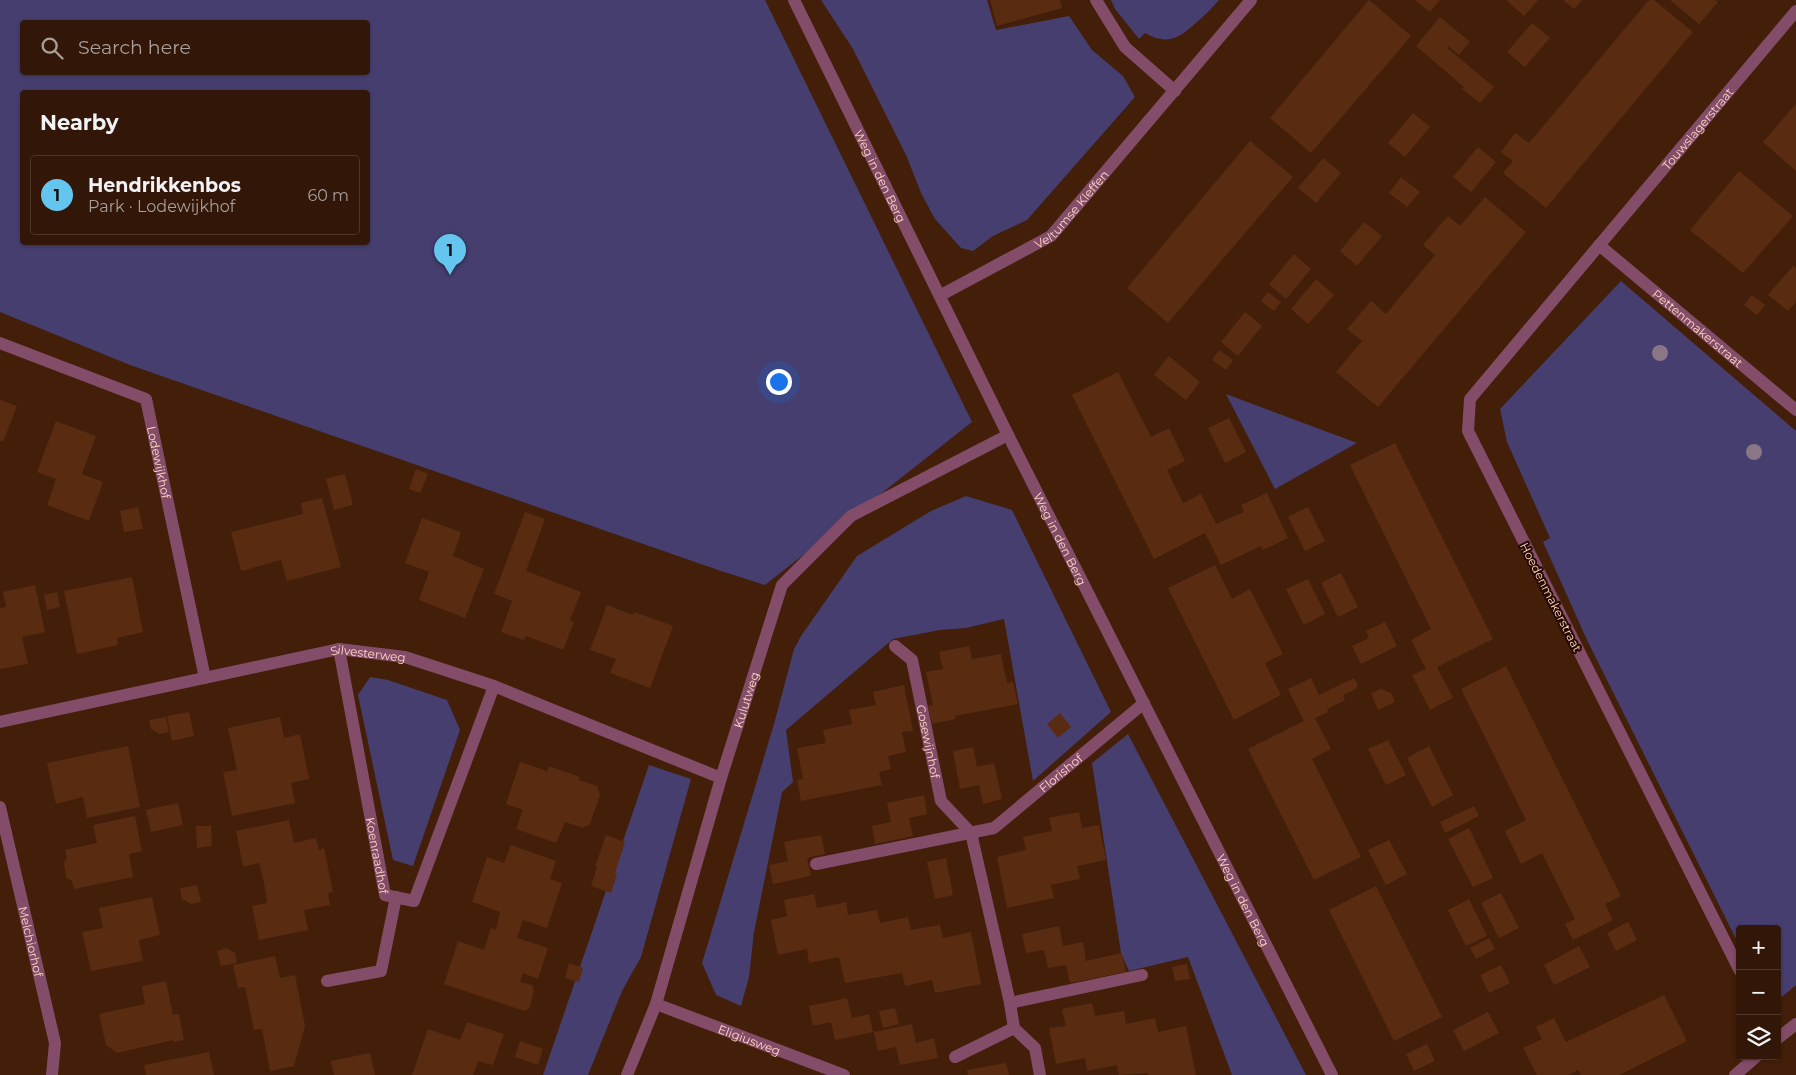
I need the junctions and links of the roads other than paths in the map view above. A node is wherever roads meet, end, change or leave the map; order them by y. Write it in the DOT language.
graph roads {
  1 [pos="794,0"];
  2 [pos="1096,0"];
  3 [pos="1251,0"];
  4 [pos="1796,11"];
  5 [pos="1174,91"];
  6 [pos="1599,245"];
  7 [pos="941,295"];
  8 [pos="0,343"];
  9 [pos="1796,410"];
  10 [pos="1008,435"];
  11 [pos="895,646"];
  12 [pos="340,649"];
  13 [pos="206,678"];
  14 [pos="494,686"];
  15 [pos="1144,704"];
  16 [pos="0,722"];
  17 [pos="720,778"];
  18 [pos="0,807"];
  19 [pos="971,833"];
  20 [pos="816,864"];
  21 [pos="396,898"];
  22 [pos="1739,970"];
  23 [pos="1142,975"];
  24 [pos="327,981"];
  25 [pos="1010,1003"];
  26 [pos="656,1004"];
  27 [pos="1796,1024"];
  28 [pos="1014,1028"];
  29 [pos="1781,1036"];
  30 [pos="955,1056"];
  31 [pos="1752,1060"];
  32 [pos="52,1075"];
  33 [pos="627,1075"];
  34 [pos="844,1075"];
  35 [pos="1040,1075"];
  36 [pos="1332,1075"];
  37 [pos="1735,1075"];
  1 -- 7 [label="street, Weg in den Berg"];
  2 -- 5 [label="street"];
  3 -- 5 [label="street, Veltumse Kleffen"];
  4 -- 6 [label="street, Touwslagerstraat"];
  5 -- 7 [label="street, Veltumse Kleffen"];
  6 -- 9 [label="street, Pettenmakerstraat"];
  6 -- 22 [label="street, Hoedenmakerstraat"];
  7 -- 10 [label="street, Weg in den Berg"];
  8 -- 13 [label="street, Lodewijkhof"];
  10 -- 15 [label="street, Weg in den Berg"];
  10 -- 17 [label="street, Kulutweg"];
  11 -- 19 [label="street, Gosewijnhof"];
  12 -- 13 [label="street, Silvesterweg"];
  12 -- 14 [label="street, Silvesterweg"];
  12 -- 21 [label="street, Koenraadhof"];
  13 -- 16 [label="street, Silvesterweg"];
  14 -- 17 [label="street, Silvesterweg"];
  14 -- 21 [label="street, Koenraadhof"];
  15 -- 19 [label="street, Florishof"];
  15 -- 36 [label="street, Weg in den Berg"];
  17 -- 26 [label="street, Kulutweg"];
  18 -- 32 [label="street, Melchiorhof"];
  19 -- 20 [label="street, Florishof"];
  19 -- 25 [label="street"];
  21 -- 24 [label="street"];
  23 -- 25 [label="street"];
  25 -- 28 [label="street"];
  26 -- 33 [label="street, Kulutweg"];
  26 -- 34 [label="street, Eligiusweg"];
  27 -- 29 [label="street"];
  28 -- 30 [label="street"];
  28 -- 35 [label="street"];
  31 -- 37 [label="street"];
}
